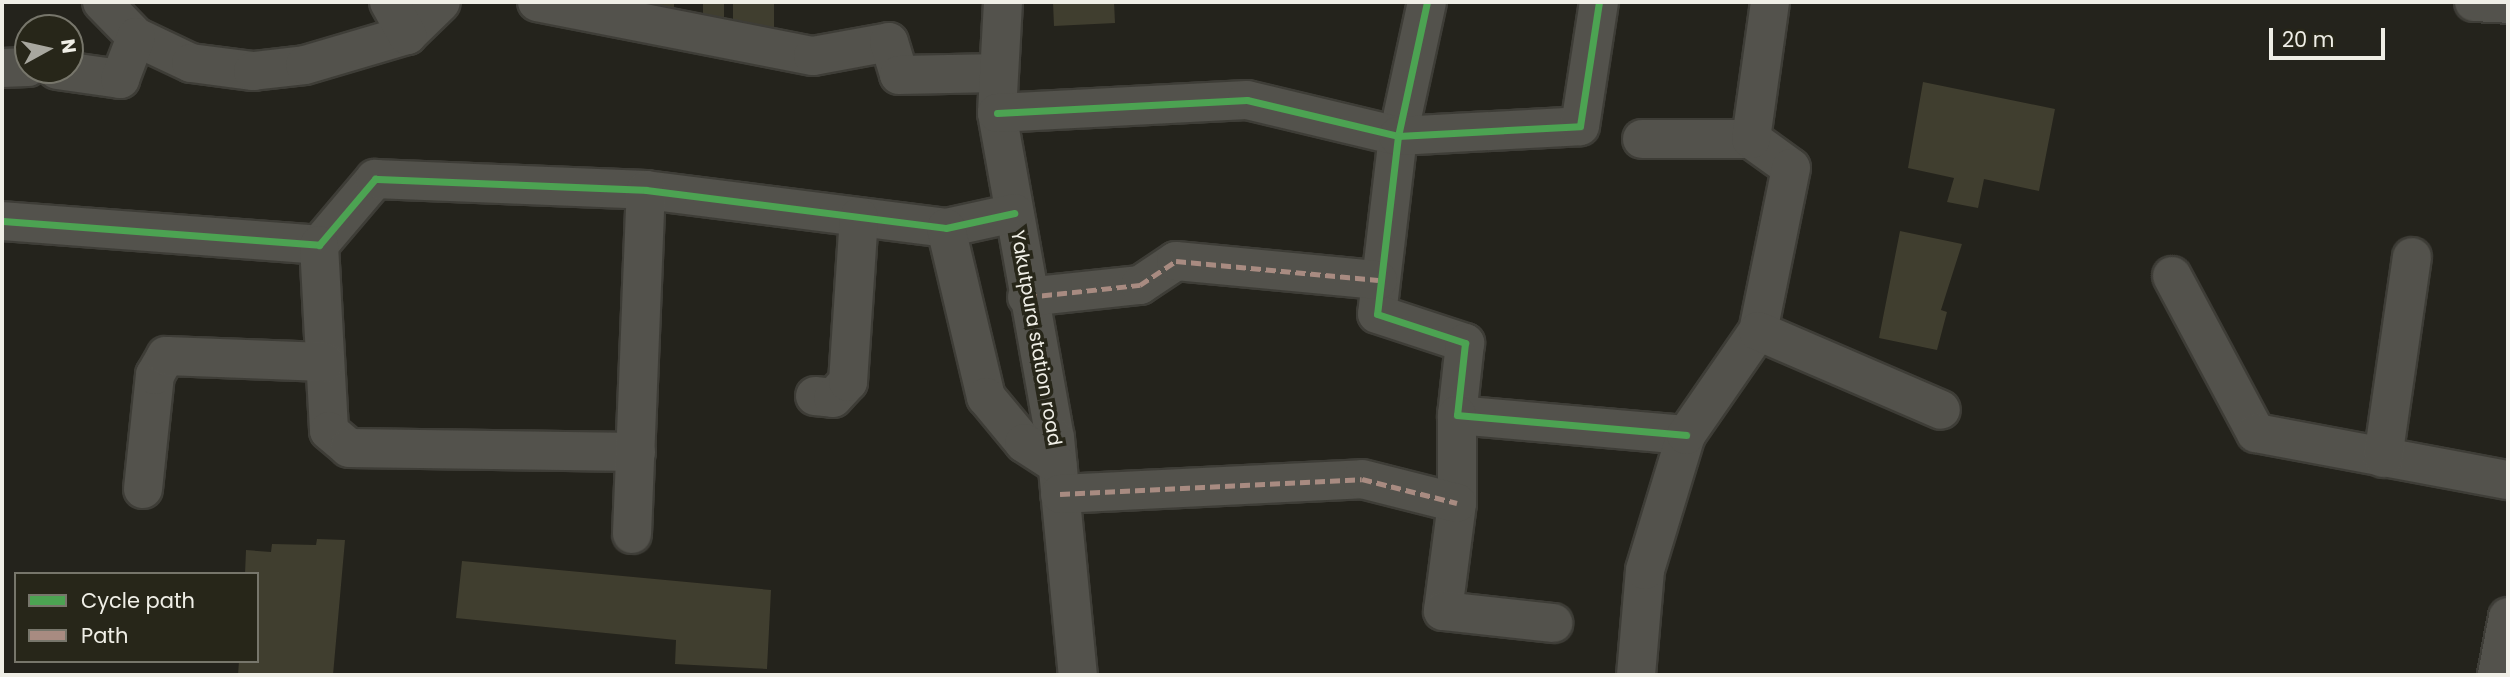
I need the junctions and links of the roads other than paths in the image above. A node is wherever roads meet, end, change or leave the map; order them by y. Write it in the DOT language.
graph roads {
  1 [pos="102,2"];
  2 [pos="389,2"];
  3 [pos="442,2"];
  4 [pos="537,2"];
  5 [pos="1003,2"];
  6 [pos="1427,2"];
  7 [pos="1599,2"];
  8 [pos="1770,2"];
  9 [pos="2474,2"];
  10 [pos="2508,4"];
  11 [pos="407,35"];
  12 [pos="136,37"];
  13 [pos="999,73"];
  14 [pos="84,74"];
  15 [pos="997,113"];
  16 [pos="1398,136"];
  17 [pos="1643,139"];
  18 [pos="1751,139"];
  19 [pos="646,190"];
  20 [pos="1014,213"];
  21 [pos="859,217"];
  22 [pos="2,221"];
  23 [pos="946,228"];
  24 [pos="319,245"];
  25 [pos="2412,257"];
  26 [pos="2172,276"];
  27 [pos="1378,280"];
  28 [pos="1027,298"];
  29 [pos="1758,331"];
  30 [pos="325,362"];
  31 [pos="815,397"];
  32 [pos="1941,410"];
  33 [pos="1457,415"];
  34 [pos="1686,435"];
  35 [pos="636,452"];
  36 [pos="2383,458"];
  37 [pos="1059,479"];
  38 [pos="2508,480"];
  39 [pos="144,489"];
  40 [pos="1457,503"];
  41 [pos="632,534"];
  42 [pos="2508,617"];
  43 [pos="1553,623"];
  44 [pos="1077,675"];
  45 [pos="1636,675"];
  46 [pos="2497,675"];
  1 -- 12 [label="street"];
  2 -- 11 [label="street"];
  3 -- 11 [label="street"];
  4 -- 13 [label="street"];
  5 -- 13 [label="street, Yakutpura station road"];
  6 -- 16 [label="street"];
  7 -- 16 [label="street"];
  8 -- 18 [label="street"];
  9 -- 10 [label="street"];
  11 -- 12 [label="street"];
  12 -- 14 [label="street"];
  13 -- 15 [label="street, Yakutpura station road"];
  15 -- 16 [label="street"];
  15 -- 20 [label="street, Yakutpura station road"];
  16 -- 27 [label="street"];
  17 -- 18 [label="street"];
  18 -- 29 [label="street"];
  19 -- 21 [label="street"];
  19 -- 24 [label="street"];
  19 -- 35 [label="street"];
  20 -- 23 [label="street"];
  20 -- 28 [label="street, Yakutpura station road"];
  21 -- 23 [label="street"];
  21 -- 31 [label="street"];
  22 -- 24 [label="street"];
  23 -- 37 [label="street"];
  24 -- 30 [label="street"];
  25 -- 36 [label="street"];
  26 -- 36 [label="street"];
  27 -- 28 [label="street"];
  27 -- 33 [label="street"];
  28 -- 37 [label="street, Yakutpura station road"];
  29 -- 32 [label="street"];
  29 -- 34 [label="street"];
  30 -- 35 [label="street"];
  30 -- 39 [label="street"];
  33 -- 34 [label="street"];
  33 -- 40 [label="street"];
  34 -- 45 [label="street"];
  35 -- 41 [label="street"];
  36 -- 38 [label="street"];
  37 -- 40 [label="street"];
  37 -- 44 [label="street, Yakutpura station road"];
  40 -- 43 [label="street"];
  42 -- 46 [label="street"];
}
